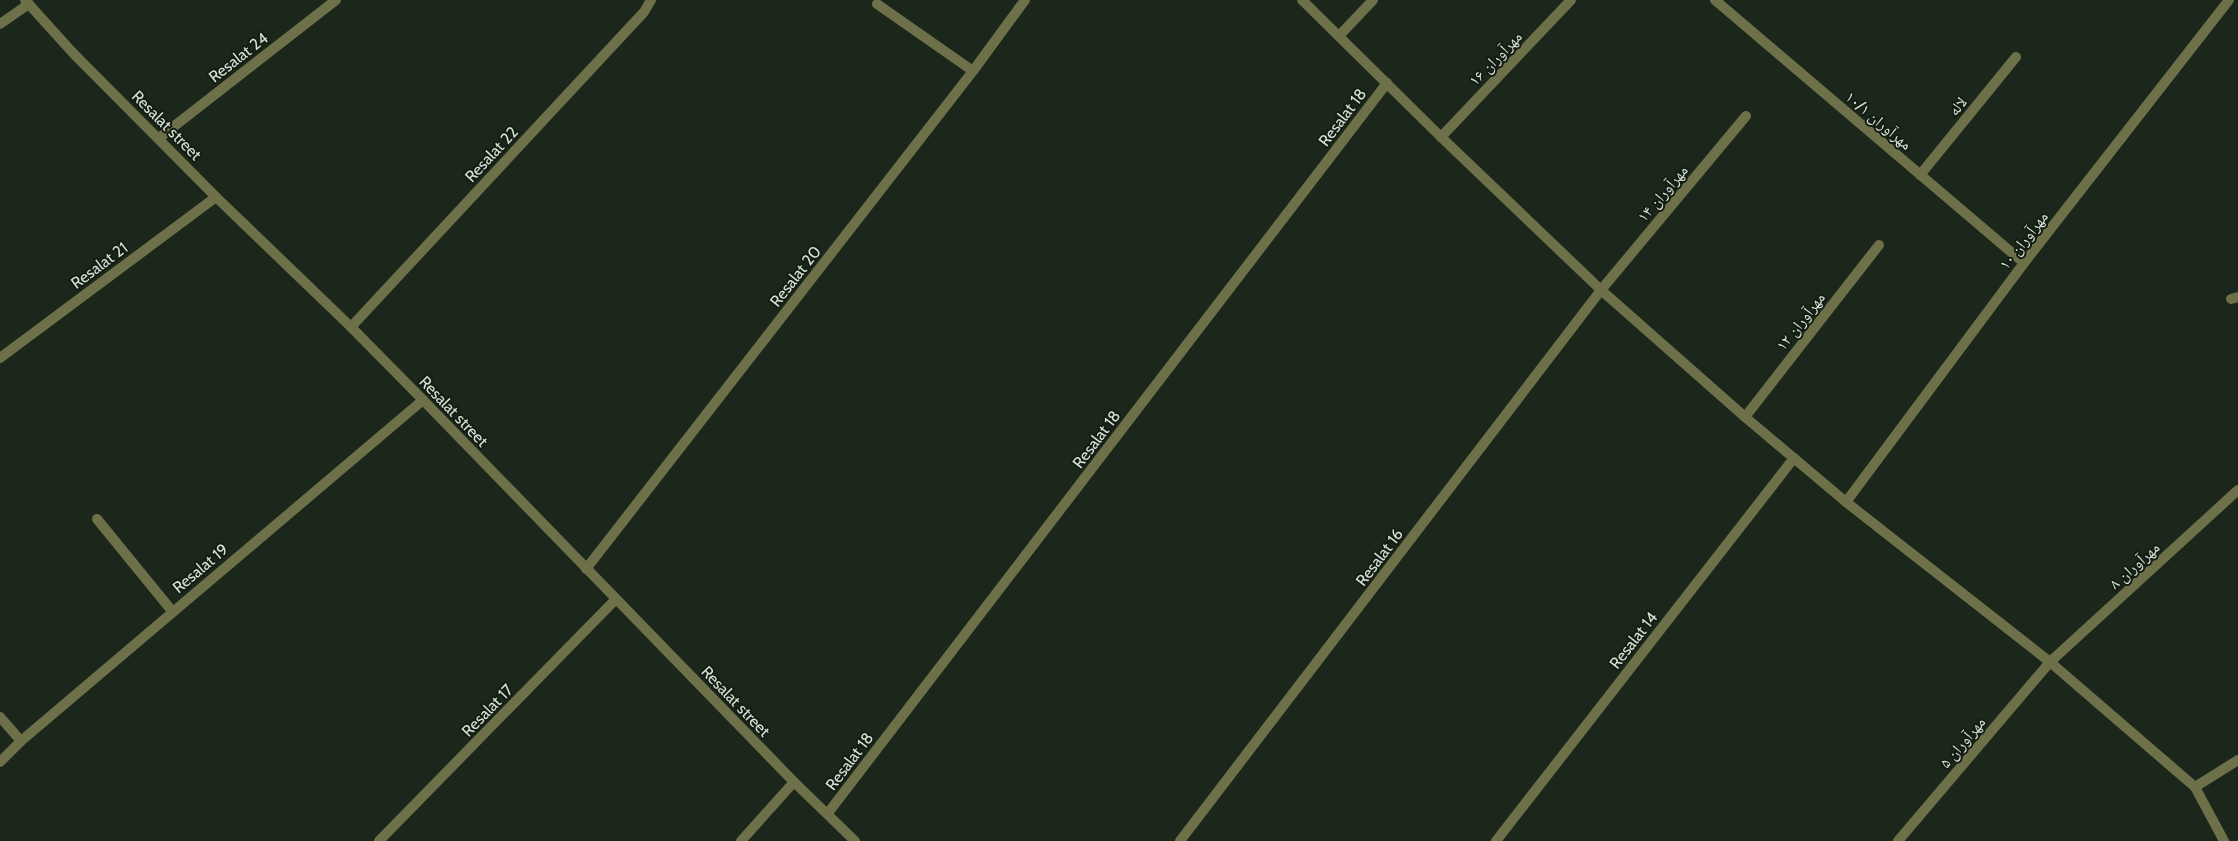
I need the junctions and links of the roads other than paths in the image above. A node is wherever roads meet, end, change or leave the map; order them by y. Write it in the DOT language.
graph roads {
  1 [pos="336,0"];
  2 [pos="651,0"];
  3 [pos="1026,0"];
  4 [pos="1302,0"];
  5 [pos="1373,0"];
  6 [pos="1571,0"];
  7 [pos="1715,0"];
  8 [pos="2229,0"];
  9 [pos="29,1"];
  10 [pos="877,4"];
  11 [pos="0,24"];
  12 [pos="1339,36"];
  13 [pos="2016,57"];
  14 [pos="973,71"];
  15 [pos="1387,83"];
  16 [pos="1746,116"];
  17 [pos="1441,137"];
  18 [pos="159,138"];
  19 [pos="1920,175"];
  20 [pos="216,197"];
  21 [pos="1879,245"];
  22 [pos="2024,263"];
  23 [pos="1601,290"];
  24 [pos="350,327"];
  25 [pos="0,358"];
  26 [pos="423,400"];
  27 [pos="1744,416"];
  28 [pos="1794,458"];
  29 [pos="2238,490"];
  30 [pos="1846,502"];
  31 [pos="98,519"];
  32 [pos="586,569"];
  33 [pos="615,600"];
  34 [pos="172,611"];
  35 [pos="2050,662"];
  36 [pos="0,717"];
  37 [pos="21,741"];
  38 [pos="2238,760"];
  39 [pos="0,762"];
  40 [pos="794,782"];
  41 [pos="2195,787"];
  42 [pos="828,814"];
  43 [pos="379,841"];
  44 [pos="741,841"];
  45 [pos="855,841"];
  46 [pos="1180,841"];
  47 [pos="1496,841"];
  48 [pos="1898,841"];
  49 [pos="2224,841"];
  1 -- 18 [label="street, Resalat 24"];
  2 -- 24 [label="street, Resalat 22"];
  3 -- 14 [label="street, Resalat 20"];
  4 -- 12 [label="street"];
  5 -- 12 [label="street"];
  6 -- 17 [label="street, مهرآوران ۱۶"];
  7 -- 19 [label="street, مهرآوران ۱۰/۱"];
  8 -- 22 [label="street, مهرآوران ۱۰"];
  9 -- 11 [label="street"];
  9 -- 18 [label="street, Resalat street"];
  10 -- 14 [label="street"];
  12 -- 15 [label="street"];
  13 -- 19 [label="street, لاله"];
  14 -- 32 [label="street, Resalat 20"];
  15 -- 17 [label="street"];
  15 -- 42 [label="street, Resalat 18"];
  16 -- 23 [label="street, ۱۴ مهرآوران"];
  17 -- 23 [label="street"];
  18 -- 20 [label="street, Resalat street"];
  19 -- 22 [label="street, مهرآوران ۱۰/۱"];
  20 -- 24 [label="street, Resalat street"];
  20 -- 25 [label="street, Resalat 21"];
  21 -- 27 [label="street, مهرآوران ۱۲"];
  22 -- 30 [label="street, مهرآوران ۱۰"];
  23 -- 27 [label="street"];
  23 -- 46 [label="street, Resalat 16"];
  24 -- 26 [label="street, Resalat street"];
  26 -- 32 [label="street, Resalat street"];
  26 -- 34 [label="street, Resalat 19"];
  27 -- 28 [label="street"];
  28 -- 30 [label="street"];
  28 -- 47 [label="street, Resalat 14"];
  29 -- 35 [label="street, مهرآوران ۸"];
  30 -- 35 [label="street"];
  31 -- 34 [label="street"];
  32 -- 33 [label="street, Resalat street"];
  33 -- 40 [label="street, Resalat street"];
  33 -- 43 [label="street, Resalat 17"];
  34 -- 37 [label="street, Resalat 19"];
  35 -- 41 [label="street"];
  35 -- 48 [label="street, مهرآوران ۵"];
  36 -- 37 [label="street"];
  37 -- 39 [label="street, Resalat 19"];
  38 -- 41 [label="street"];
  40 -- 42 [label="street, Resalat street"];
  40 -- 44 [label="street"];
  41 -- 49 [label="street"];
  42 -- 45 [label="street, Resalat street"];
}
